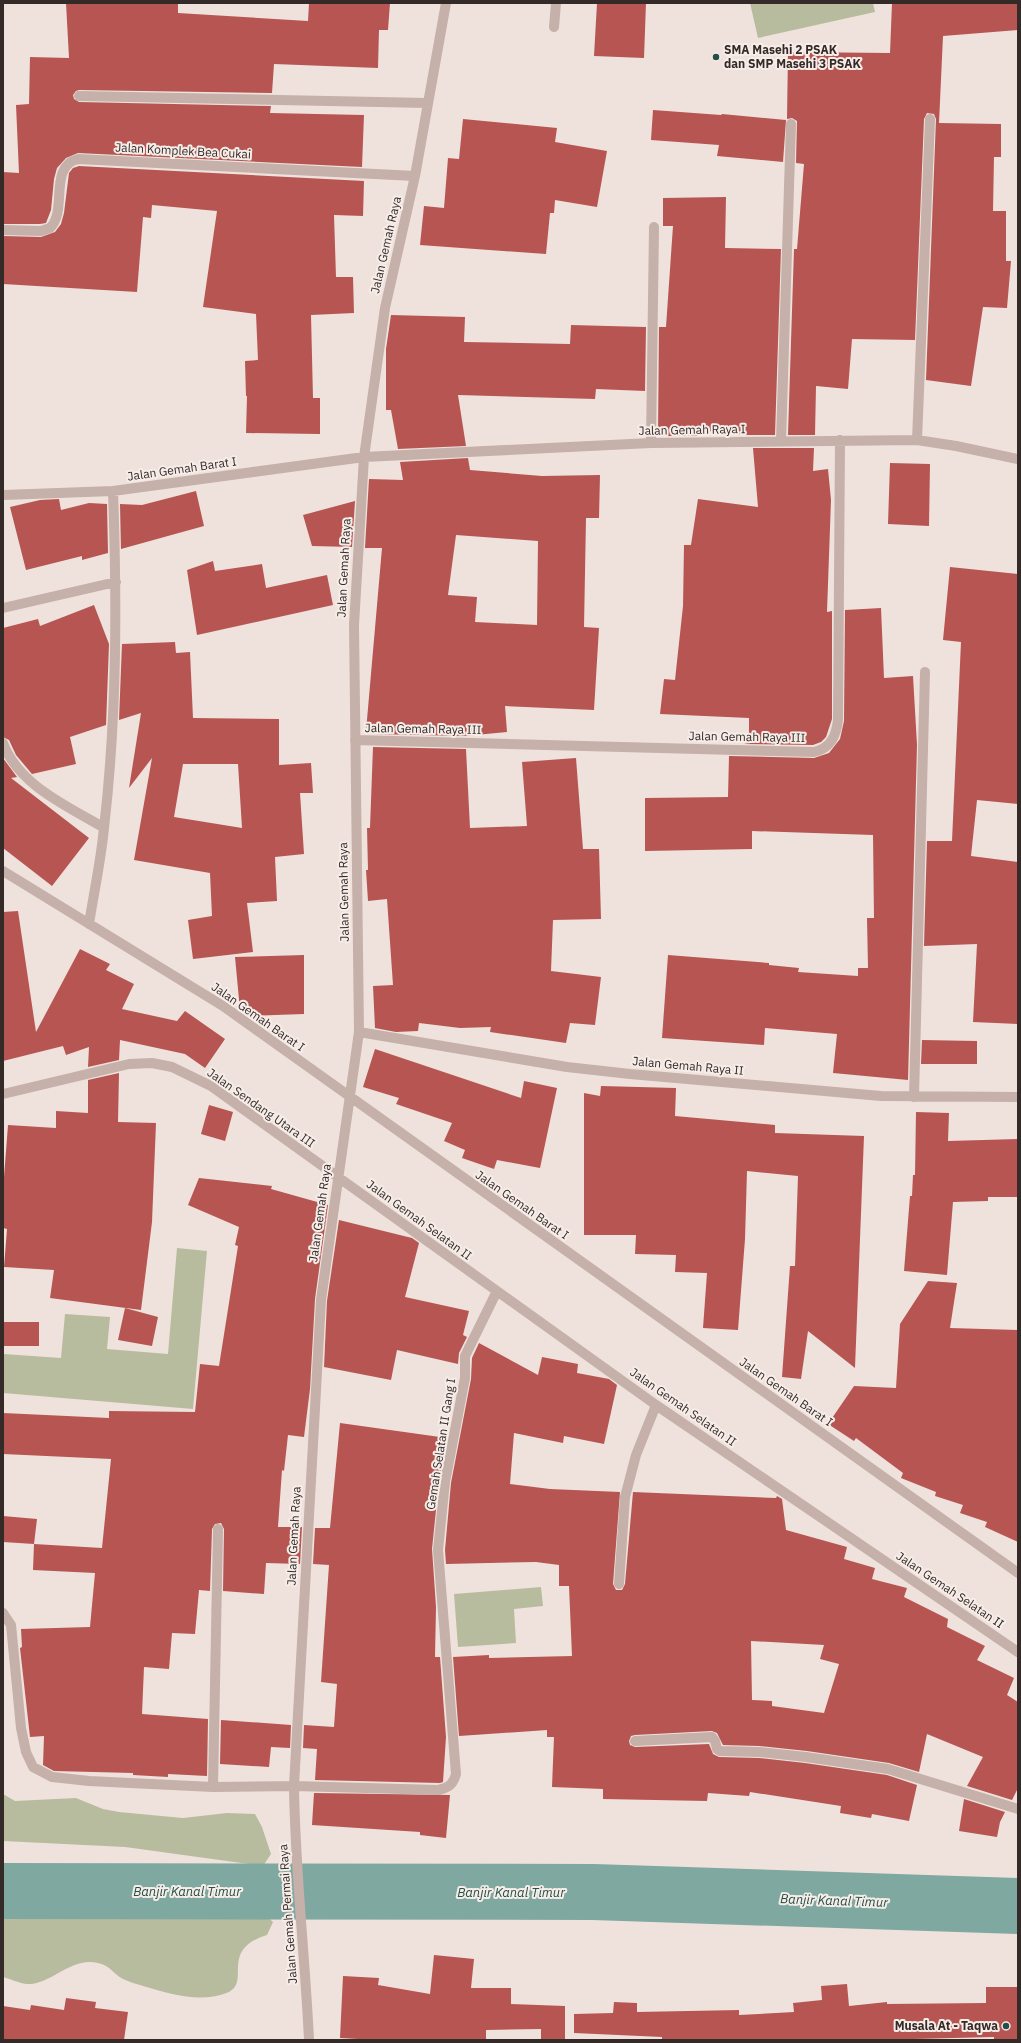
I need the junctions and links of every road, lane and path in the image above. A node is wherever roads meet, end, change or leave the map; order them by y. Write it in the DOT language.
graph roads {
  1 [pos="446,3"];
  2 [pos="556,3"];
  3 [pos="554,27"];
  4 [pos="79,96"];
  5 [pos="428,103"];
  6 [pos="930,119"];
  7 [pos="791,124"];
  8 [pos="415,176"];
  9 [pos="654,226"];
  10 [pos="3,230"];
  11 [pos="840,440"];
  12 [pos="917,440"];
  13 [pos="782,441"];
  14 [pos="651,443"];
  15 [pos="364,457"];
  16 [pos="1018,459"];
  17 [pos="113,491"];
  18 [pos="3,495"];
  19 [pos="116,582"];
  20 [pos="3,608"];
  21 [pos="925,672"];
  22 [pos="356,740"];
  23 [pos="3,743"];
  24 [pos="104,828"];
  25 [pos="3,871"];
  26 [pos="89,924"];
  27 [pos="359,1032"];
  28 [pos="3,1094"];
  29 [pos="914,1096"];
  30 [pos="1018,1097"];
  31 [pos="349,1098"];
  32 [pos="337,1177"];
  33 [pos="497,1291"];
  34 [pos="656,1405"];
  35 [pos="218,1529"];
  36 [pos="1018,1572"];
  37 [pos="619,1584"];
  38 [pos="3,1613"];
  39 [pos="1018,1652"];
  40 [pos="635,1741"];
  41 [pos="294,1786"];
  42 [pos="213,1787"];
  43 [pos="1018,1809"];
  44 [pos="309,2040"];
  1 -- 5 [label="street, Jalan Gemah Raya"];
  2 -- 3 [label="street"];
  4 -- 5 [label="street"];
  5 -- 8 [label="street, Jalan Gemah Raya"];
  6 -- 12 [label="street"];
  7 -- 13 [label="street"];
  8 -- 10 [label="street, Jalan Komplek Bea Cukai"];
  8 -- 15 [label="street, Jalan Gemah Raya"];
  9 -- 14 [label="street"];
  11 -- 12 [label="street, Jalan Gemah Raya I"];
  11 -- 13 [label="street, Jalan Gemah Raya I"];
  11 -- 22 [label="street, Jalan Gemah Raya III"];
  12 -- 16 [label="street, Jalan Gemah Raya I"];
  13 -- 14 [label="street, Jalan Gemah Raya I"];
  14 -- 15 [label="street, Jalan Gemah Raya I"];
  15 -- 17 [label="street, Jalan Gemah Barat I"];
  15 -- 22 [label="street, Jalan Gemah Raya"];
  17 -- 18 [label="street, Jalan Gemah Barat I"];
  17 -- 19 [label="street"];
  19 -- 20 [label="street"];
  19 -- 24 [label="street"];
  21 -- 29 [label="street"];
  22 -- 27 [label="street, Jalan Gemah Raya"];
  23 -- 24 [label="street"];
  24 -- 26 [label="street"];
  25 -- 26 [label="street, Jalan Gemah Barat I"];
  26 -- 31 [label="street, Jalan Gemah Barat I"];
  27 -- 29 [label="street, Jalan Gemah Raya II"];
  27 -- 31 [label="street, Jalan Gemah Raya"];
  28 -- 32 [label="street, Jalan Sendang Utara III"];
  29 -- 30 [label="street, Jalan Gemah Raya II"];
  31 -- 32 [label="street, Jalan Gemah Raya"];
  31 -- 36 [label="street, Jalan Gemah Barat I"];
  32 -- 33 [label="street, Jalan Gemah Selatan II"];
  32 -- 41 [label="street, Jalan Gemah Raya"];
  33 -- 34 [label="street, Jalan Gemah Selatan II"];
  33 -- 41 [label="street, Gemah Selatan II Gang I"];
  34 -- 37 [label="street"];
  34 -- 39 [label="street, Jalan Gemah Selatan II"];
  35 -- 42 [label="street"];
  38 -- 42 [label="street"];
  40 -- 43 [label="street"];
  41 -- 42 [label="street"];
  41 -- 44 [label="street, Jalan Gemah Permai Raya"];
}
